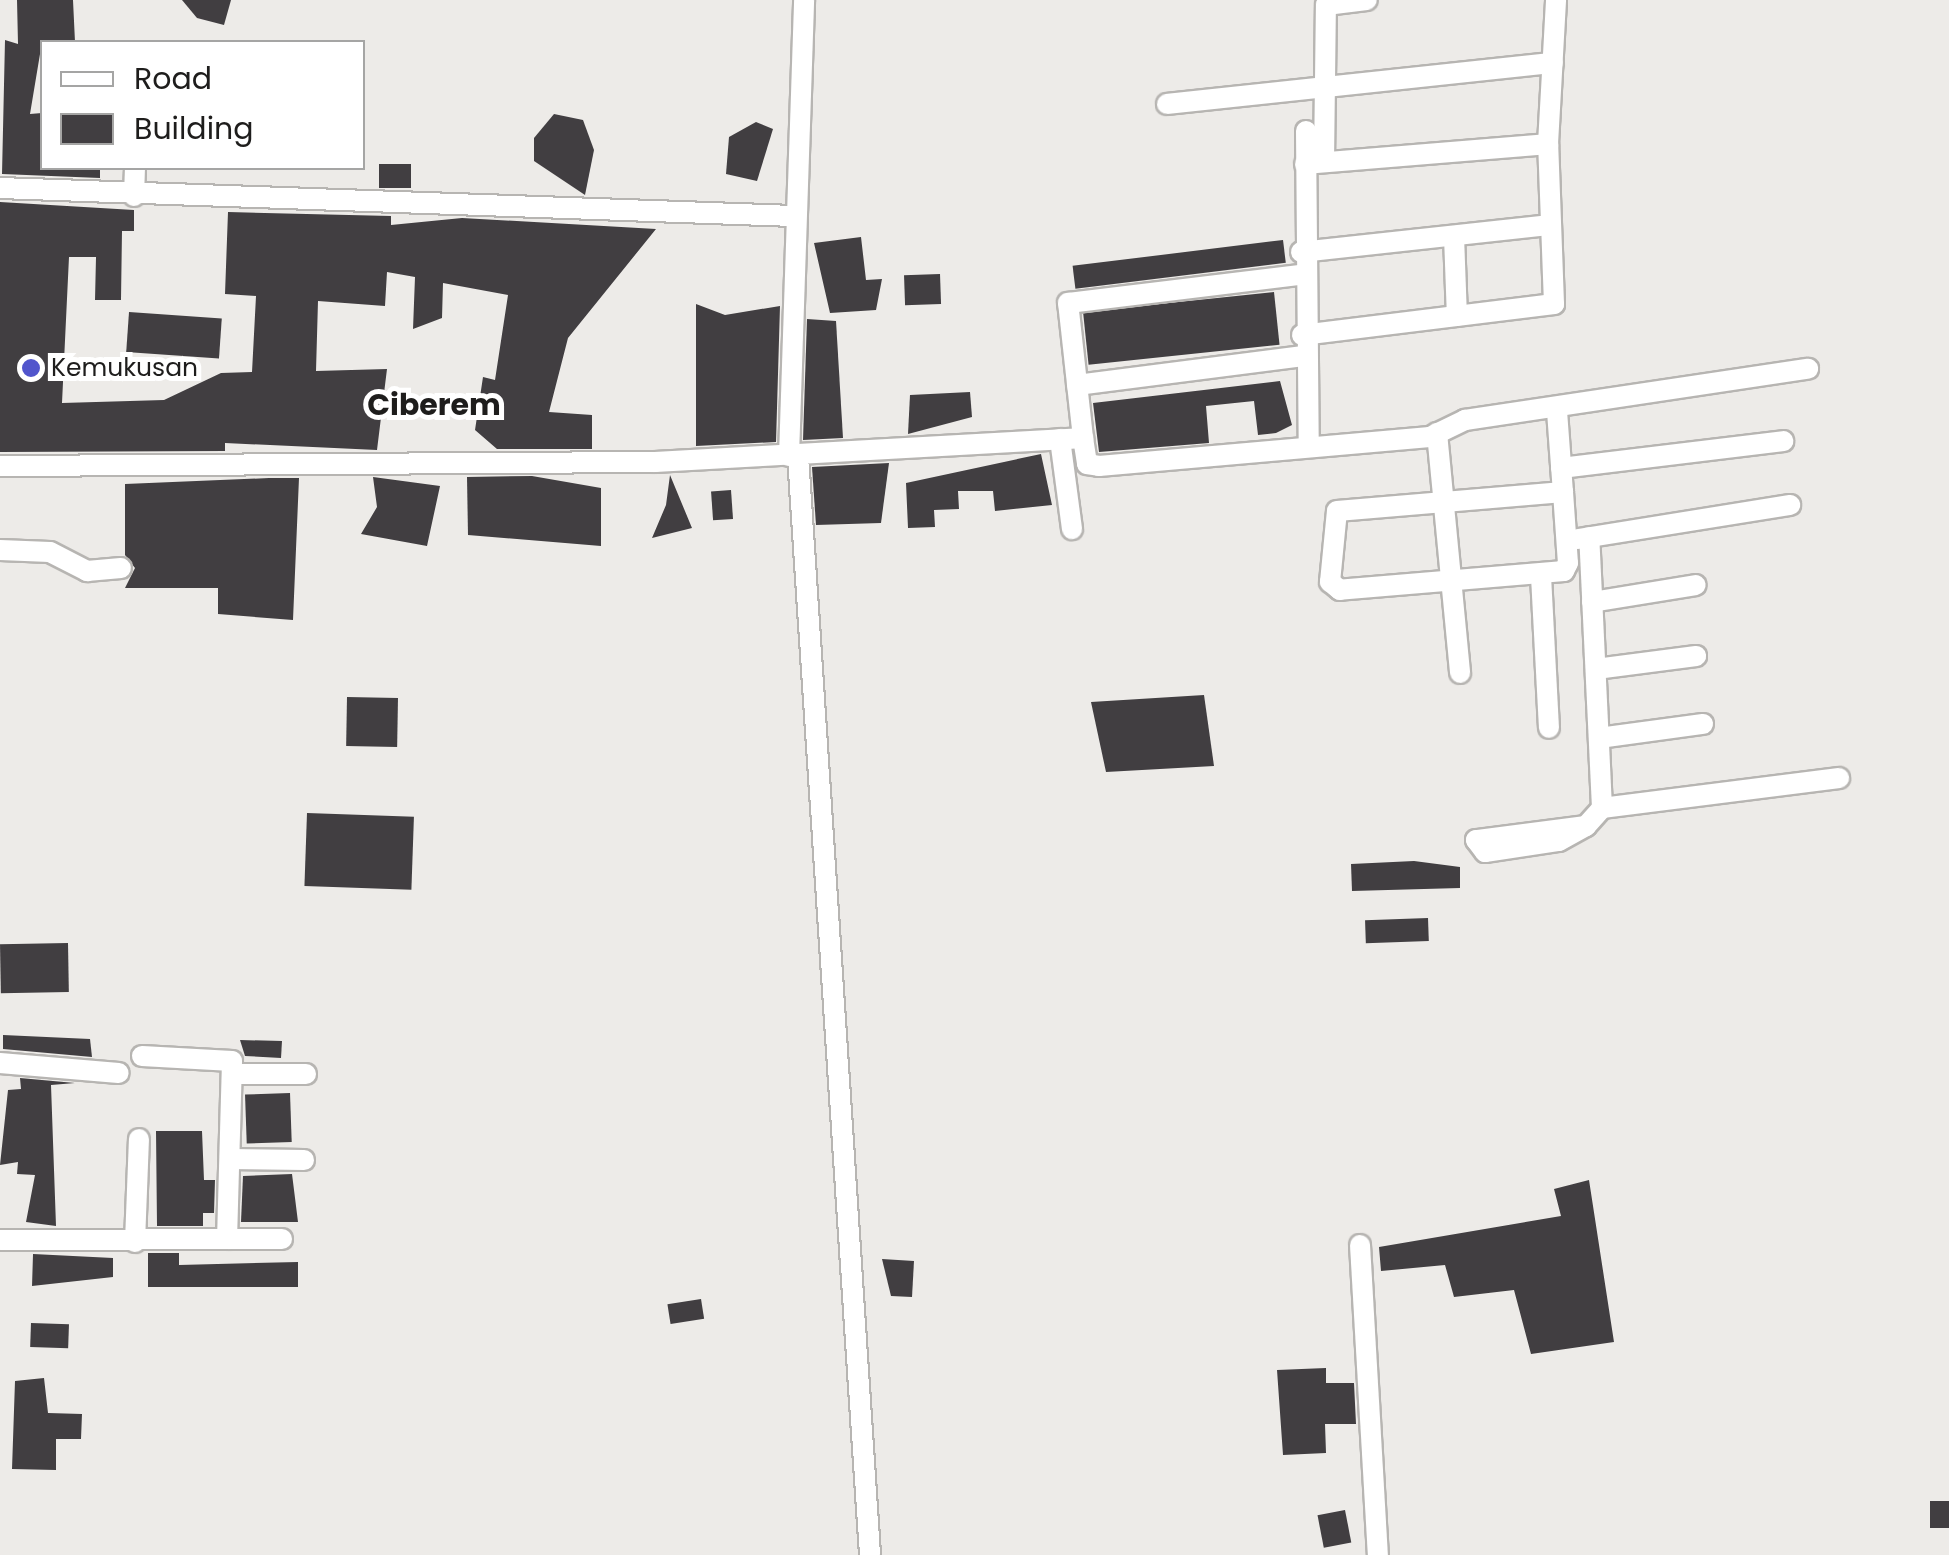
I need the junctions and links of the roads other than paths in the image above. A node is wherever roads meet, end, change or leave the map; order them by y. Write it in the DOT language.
graph roads {
  1 [pos="804,0"];
  2 [pos="1367,0"];
  3 [pos="1556,0"];
  4 [pos="1553,64"];
  5 [pos="1325,86"];
  6 [pos="1167,104"];
  7 [pos="1306,131"];
  8 [pos="1548,144"];
  9 [pos="1315,163"];
  10 [pos="135,170"];
  11 [pos="0,188"];
  12 [pos="134,196"];
  13 [pos="794,216"];
  14 [pos="1552,225"];
  15 [pos="1454,236"];
  16 [pos="1301,252"];
  17 [pos="1300,275"];
  18 [pos="1457,316"];
  19 [pos="1302,345"];
  20 [pos="1808,369"];
  21 [pos="1077,385"];
  22 [pos="1557,411"];
  23 [pos="1437,433"];
  24 [pos="1083,438"];
  25 [pos="1060,440"];
  26 [pos="1783,441"];
  27 [pos="1308,446"];
  28 [pos="793,456"];
  29 [pos="0,466"];
  30 [pos="1561,468"];
  31 [pos="1563,492"];
  32 [pos="1444,503"];
  33 [pos="1790,505"];
  34 [pos="1072,528"];
  35 [pos="1589,537"];
  36 [pos="1567,542"];
  37 [pos="0,550"];
  38 [pos="120,568"];
  39 [pos="1541,576"];
  40 [pos="1452,583"];
  41 [pos="1696,585"];
  42 [pos="1592,602"];
  43 [pos="1696,656"];
  44 [pos="1596,669"];
  45 [pos="1460,672"];
  46 [pos="1703,724"];
  47 [pos="1549,728"];
  48 [pos="1598,738"];
  49 [pos="1840,778"];
  50 [pos="1602,808"];
  51 [pos="1586,826"];
  52 [pos="142,1056"];
  53 [pos="0,1063"];
  54 [pos="119,1074"];
  55 [pos="232,1074"];
  56 [pos="306,1074"];
  57 [pos="139,1139"];
  58 [pos="230,1159"];
  59 [pos="304,1160"];
  60 [pos="228,1239"];
  61 [pos="282,1239"];
  62 [pos="0,1240"];
  63 [pos="135,1242"];
  64 [pos="1360,1245"];
  65 [pos="870,1555"];
  66 [pos="1378,1555"];
  1 -- 13 [label="street"];
  2 -- 5 [label="street"];
  3 -- 4 [label="street"];
  4 -- 5 [label="street"];
  4 -- 8 [label="street"];
  5 -- 6 [label="street"];
  5 -- 9 [label="street"];
  7 -- 9 [label="street"];
  8 -- 9 [label="street"];
  8 -- 14 [label="street"];
  9 -- 16 [label="street"];
  10 -- 12 [label="street"];
  11 -- 12 [label="street"];
  12 -- 13 [label="street"];
  13 -- 28 [label="street"];
  14 -- 15 [label="street"];
  14 -- 18 [label="street"];
  15 -- 16 [label="street"];
  15 -- 18 [label="street"];
  16 -- 17 [label="street"];
  17 -- 19 [label="street"];
  17 -- 21 [label="street"];
  18 -- 19 [label="street"];
  19 -- 21 [label="street"];
  19 -- 27 [label="street"];
  20 -- 22 [label="street"];
  21 -- 24 [label="street"];
  22 -- 23 [label="street"];
  22 -- 30 [label="street"];
  23 -- 27 [label="street"];
  23 -- 32 [label="street"];
  24 -- 25 [label="street"];
  24 -- 27 [label="street"];
  25 -- 28 [label="street"];
  25 -- 34 [label="street"];
  26 -- 30 [label="street"];
  28 -- 29 [label="street"];
  28 -- 65 [label="street"];
  30 -- 31 [label="street"];
  31 -- 32 [label="street"];
  31 -- 36 [label="street"];
  32 -- 40 [label="street"];
  32 -- 40 [label="street"];
  33 -- 35 [label="street"];
  35 -- 36 [label="street"];
  35 -- 42 [label="street"];
  36 -- 39 [label="street"];
  37 -- 38 [label="street"];
  39 -- 40 [label="street"];
  39 -- 47 [label="street"];
  40 -- 45 [label="street"];
  41 -- 42 [label="street"];
  42 -- 44 [label="street"];
  43 -- 44 [label="street"];
  44 -- 48 [label="street"];
  46 -- 48 [label="street"];
  48 -- 50 [label="street"];
  49 -- 50 [label="street"];
  50 -- 51 [label="street"];
  52 -- 55 [label="street"];
  53 -- 54 [label="street"];
  55 -- 56 [label="street"];
  55 -- 58 [label="street"];
  57 -- 63 [label="street"];
  58 -- 59 [label="street"];
  58 -- 60 [label="street"];
  60 -- 61 [label="street"];
  60 -- 63 [label="street"];
  62 -- 63 [label="street"];
  64 -- 66 [label="street"];
}
